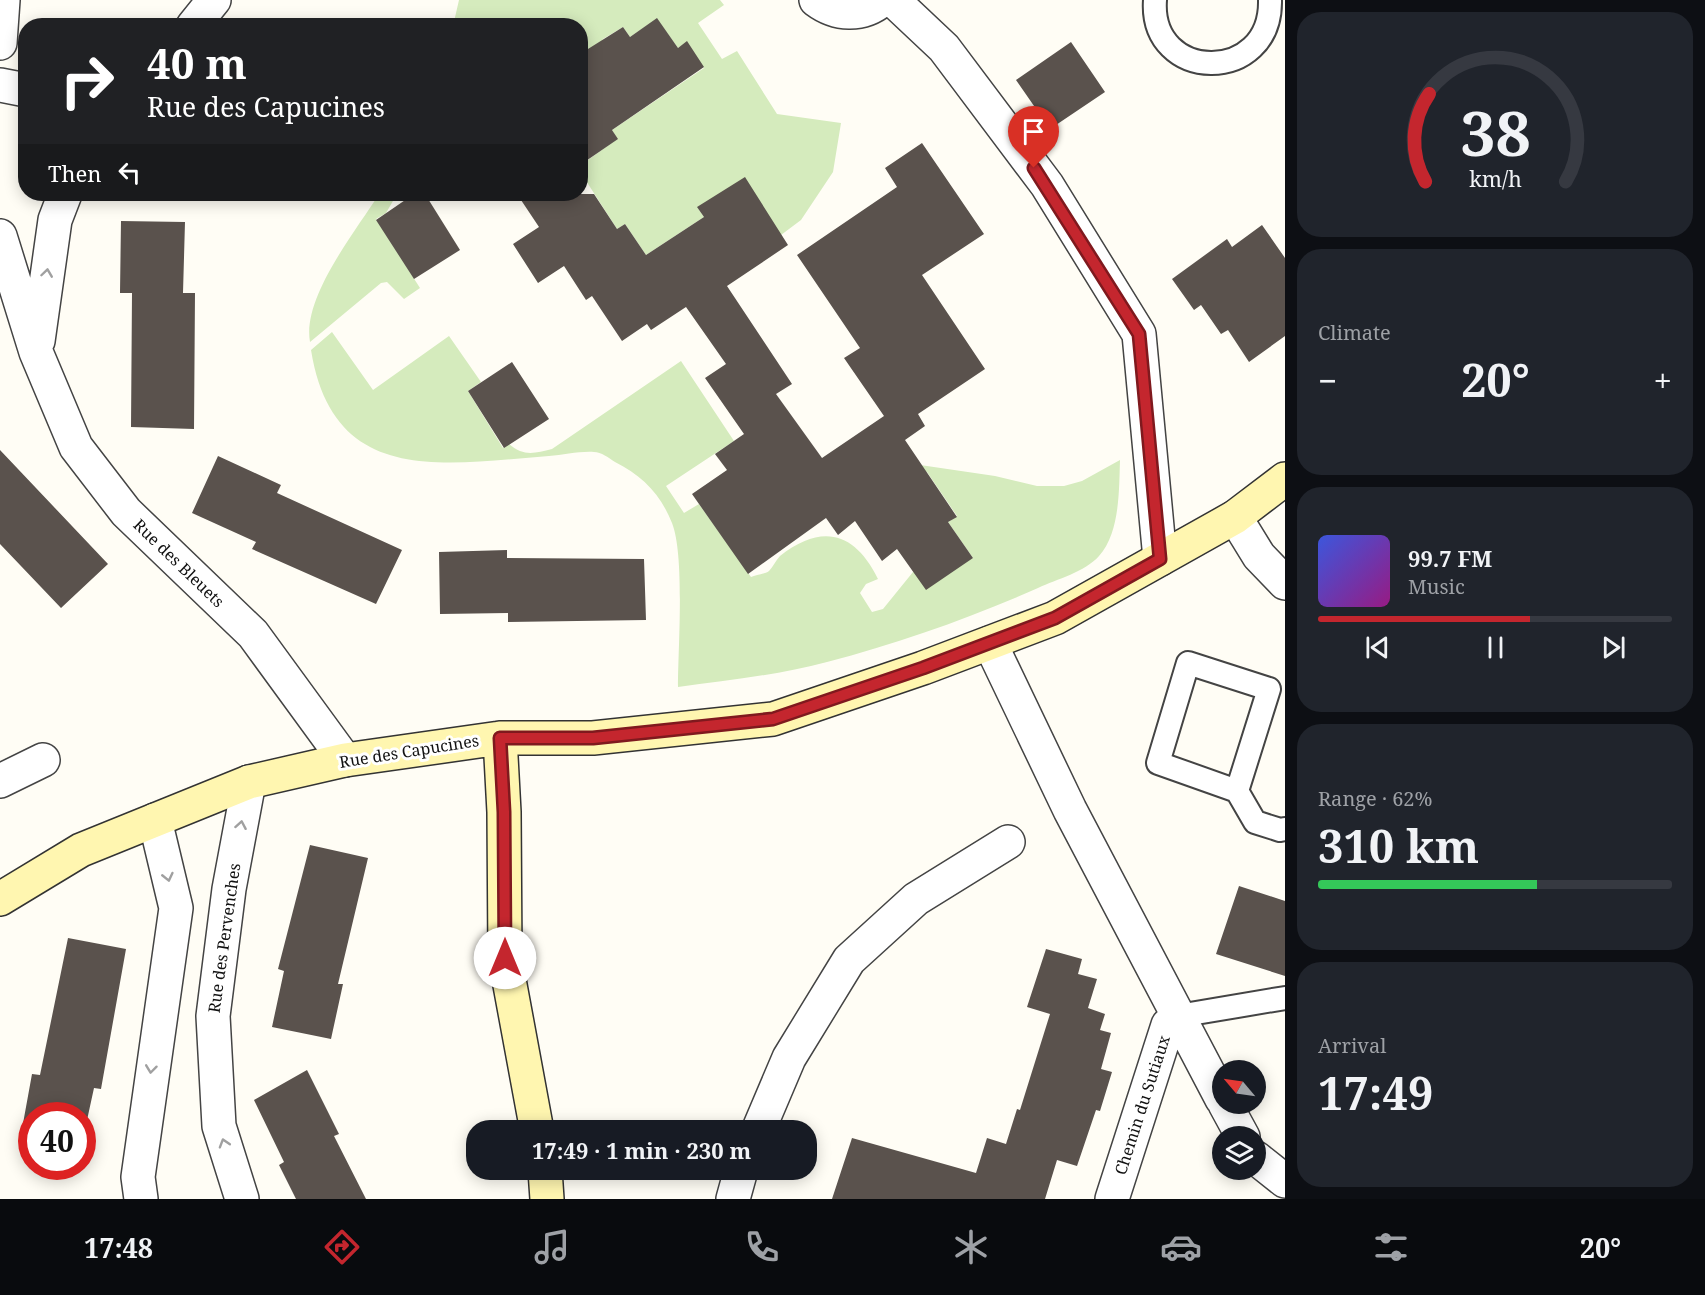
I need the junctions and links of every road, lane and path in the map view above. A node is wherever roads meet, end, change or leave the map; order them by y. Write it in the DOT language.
graph roads {
  1 [pos="3,0"];
  2 [pos="214,0"];
  3 [pos="816,0"];
  4 [pos="882,0"];
  5 [pos="893,0"];
  6 [pos="1155,0"];
  7 [pos="1270,0"];
  8 [pos="199,18"];
  9 [pos="0,43"];
  10 [pos="0,85"];
  11 [pos="18,88"];
  12 [pos="62,201"];
  13 [pos="0,236"];
  14 [pos="36,352"];
  15 [pos="1285,479"];
  16 [pos="1234,517"];
  17 [pos="1160,559"];
  18 [pos="1285,583"];
  19 [pos="990,643"];
  20 [pos="500,738"];
  21 [pos="43,760"];
  22 [pos="345,760"];
  23 [pos="0,781"];
  24 [pos="249,782"];
  25 [pos="1237,791"];
  26 [pos="155,820"];
  27 [pos="1285,829"];
  28 [pos="1008,842"];
  29 [pos="0,899"];
  30 [pos="1285,998"];
  31 [pos="1178,1016"];
  32 [pos="1212,1080"];
  33 [pos="535,1120"];
  34 [pos="763,1120"];
  35 [pos="1266,1166"];
  36 [pos="546,1180"];
  37 [pos="738,1180"];
  38 [pos="1285,1181"];
  39 [pos="141,1199"];
  40 [pos="242,1199"];
  41 [pos="547,1199"];
  42 [pos="733,1199"];
  43 [pos="1112,1199"];
  1 -- 9 [label="street"];
  2 -- 8 [label="street"];
  3 -- 4 [label="street"];
  5 -- 17 [label="street"];
  6 -- 7 [label="lane"];
  10 -- 11 [label="street"];
  14 -- 12 [label="street, one-way"];
  13 -- 14 [label="street, Rue des Bleuets"];
  14 -- 22 [label="street, Rue des Bleuets"];
  15 -- 16 [label="street, Rue des Capucines"];
  16 -- 17 [label="street, Rue des Capucines"];
  16 -- 18 [label="street"];
  17 -- 19 [label="street, Rue des Capucines"];
  19 -- 20 [label="street, Rue des Capucines"];
  19 -- 31 [label="street"];
  20 -- 22 [label="street, Rue des Capucines"];
  20 -- 33 [label="street"];
  21 -- 23 [label="street"];
  22 -- 24 [label="street, Rue des Capucines"];
  24 -- 26 [label="street, Rue des Capucines"];
  40 -- 24 [label="street, Rue des Pervenches, one-way"];
  25 -- 25 [label="lane"];
  25 -- 27 [label="lane"];
  26 -- 29 [label="street, Rue des Capucines"];
  26 -- 39 [label="street, one-way"];
  28 -- 34 [label="street"];
  30 -- 31 [label="lane"];
  31 -- 32 [label="street"];
  31 -- 43 [label="street, Chemin du Sutiaux"];
  35 -- 38 [label="street"];
  36 -- 41 [label="street"];
  37 -- 42 [label="street"];
}
